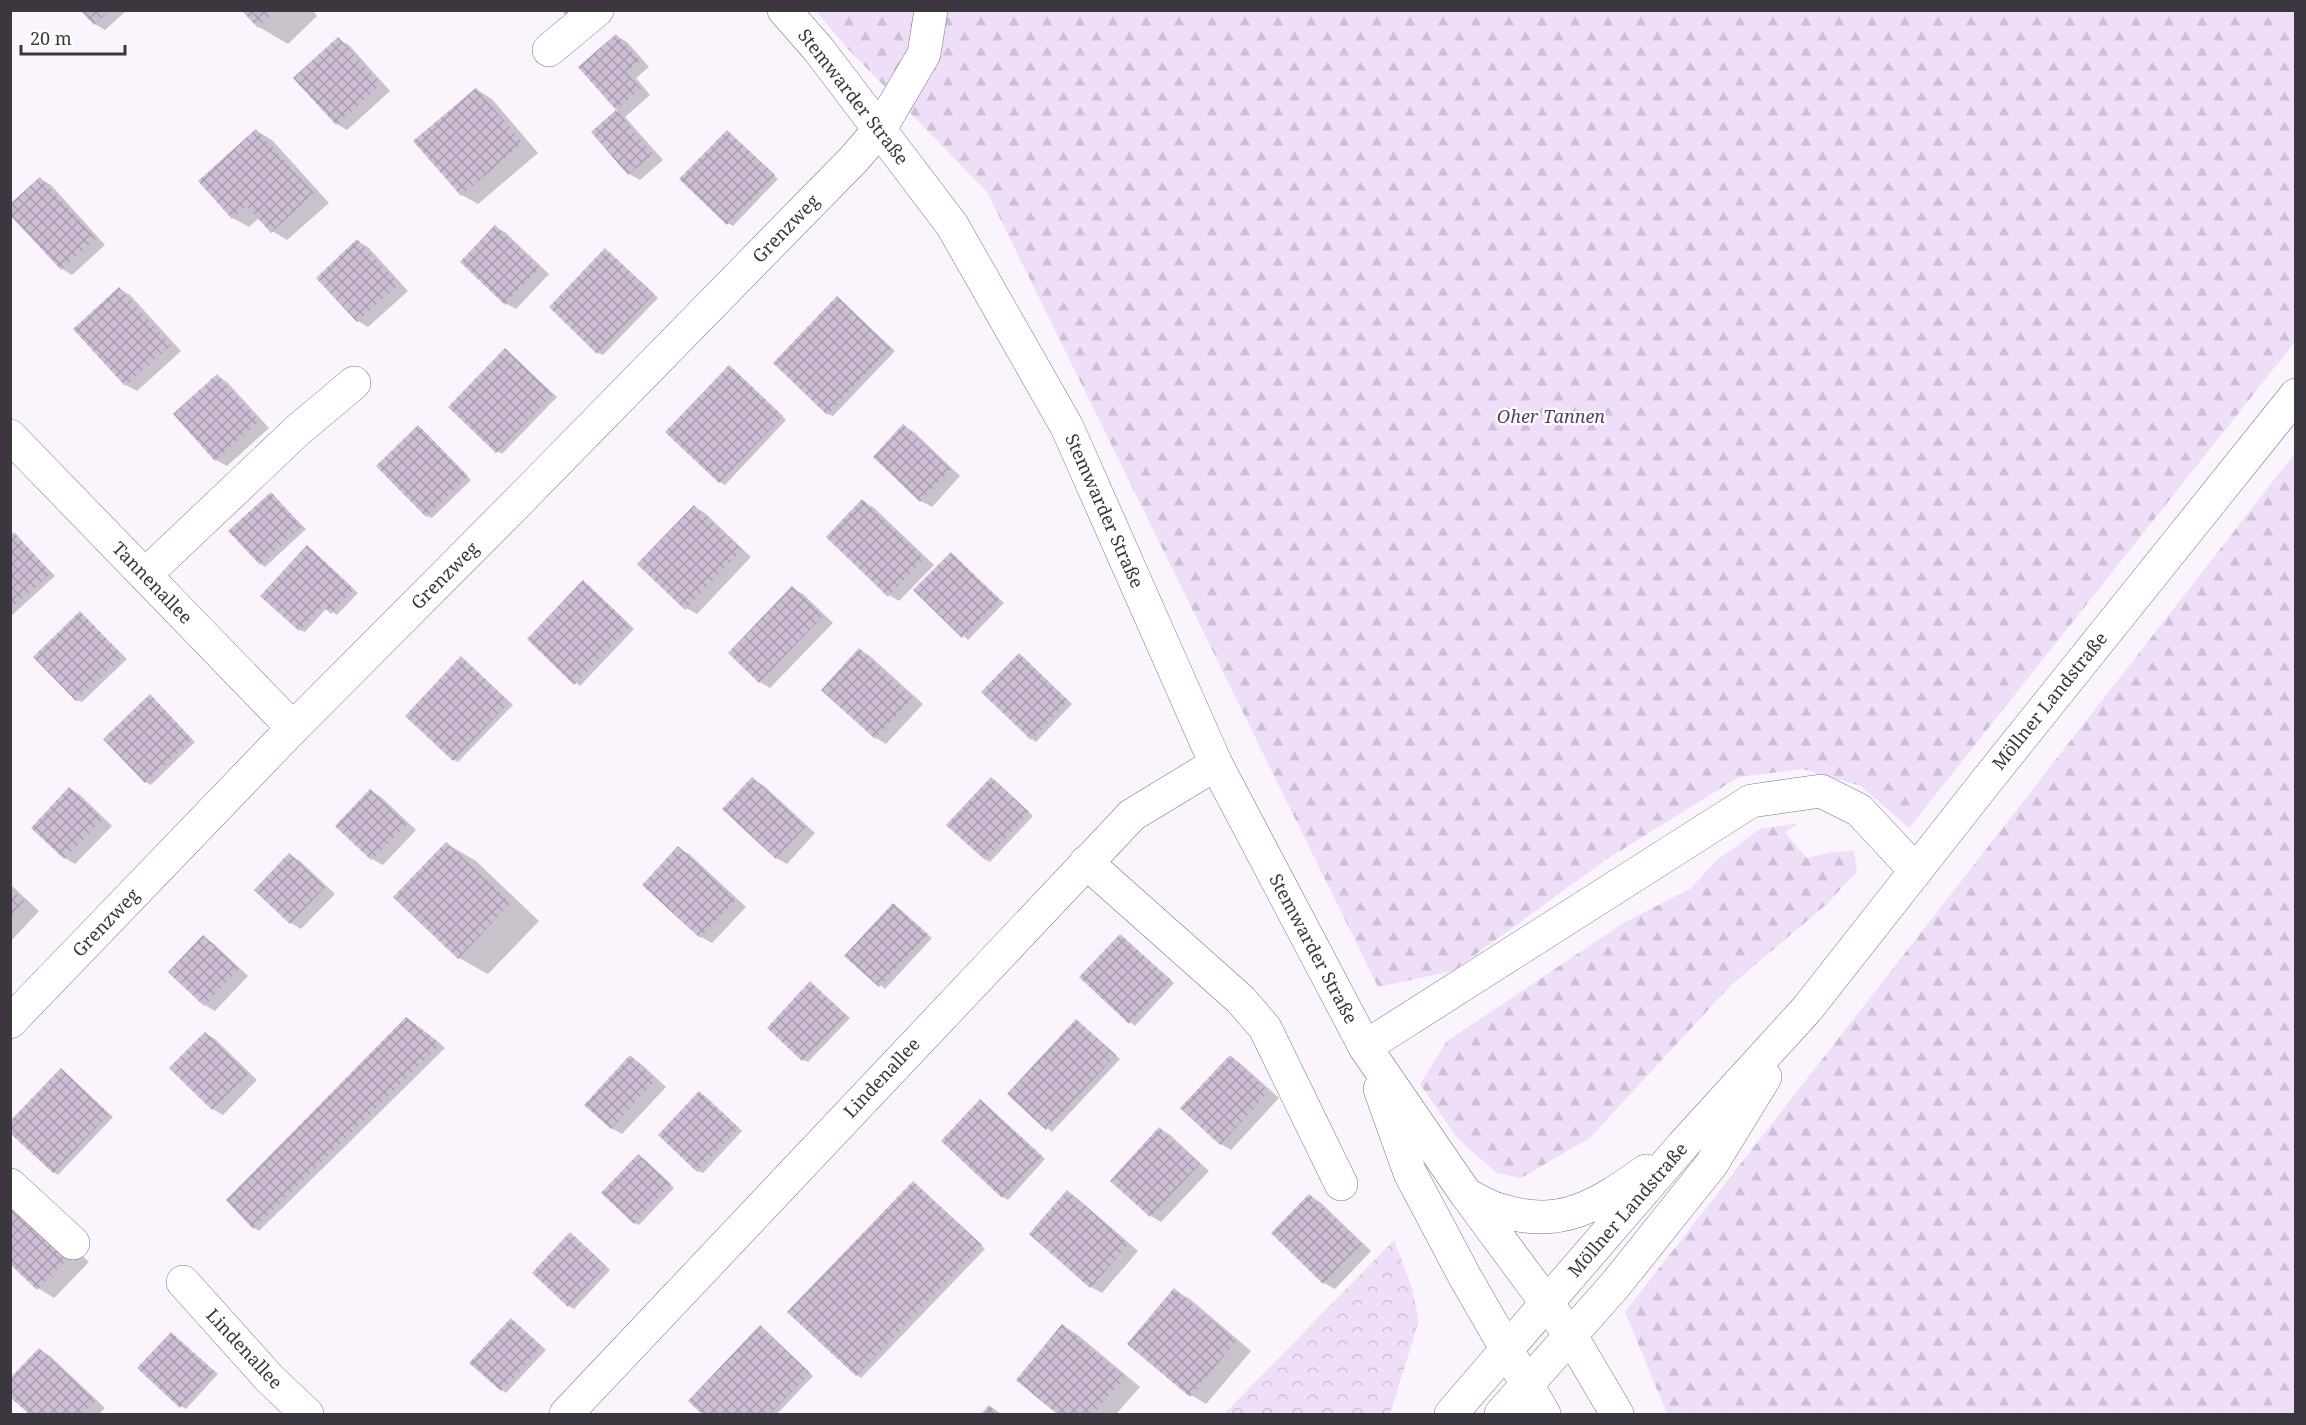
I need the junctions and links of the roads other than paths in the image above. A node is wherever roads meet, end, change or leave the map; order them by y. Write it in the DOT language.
graph roads {
  1 [pos="597,10"];
  2 [pos="784,10"];
  3 [pos="931,10"];
  4 [pos="549,50"];
  5 [pos="880,129"];
  6 [pos="354,382"];
  7 [pos="2295,394"];
  8 [pos="10,436"];
  9 [pos="145,575"];
  10 [pos="293,728"];
  11 [pos="1216,764"];
  12 [pos="1086,862"];
  13 [pos="1916,871"];
  14 [pos="1807,1009"];
  15 [pos="10,1022"];
  16 [pos="1365,1047"];
  17 [pos="1683,1145"];
  18 [pos="1341,1184"];
  19 [pos="10,1185"];
  20 [pos="1466,1194"];
  21 [pos="73,1243"];
  22 [pos="183,1282"];
  23 [pos="1547,1304"];
  24 [pos="1571,1336"];
  25 [pos="1507,1350"];
  26 [pos="1527,1385"];
  27 [pos="307,1414"];
  28 [pos="566,1414"];
  29 [pos="1451,1414"];
  30 [pos="1502,1414"];
  31 [pos="1544,1414"];
  32 [pos="1617,1414"];
  1 -- 4 [label="main road"];
  2 -- 5 [label="main road, Stemwarder Straße"];
  3 -- 5 [label="main road, Grenzweg"];
  5 -- 10 [label="main road, Grenzweg"];
  5 -- 11 [label="main road, Stemwarder Straße"];
  6 -- 9 [label="main road"];
  7 -- 13 [label="main road, Möllner Landstraße"];
  8 -- 9 [label="main road, Tannenallee"];
  9 -- 10 [label="main road, Tannenallee"];
  10 -- 15 [label="main road, Grenzweg"];
  11 -- 12 [label="main road, Lindenallee"];
  11 -- 16 [label="main road, Stemwarder Straße"];
  12 -- 18 [label="main road"];
  12 -- 28 [label="main road, Lindenallee"];
  13 -- 14 [label="main road, Möllner Landstraße"];
  13 -- 16 [label="main road"];
  14 -- 17 [label="main road, Möllner Landstraße"];
  14 -- 24 [label="main road, Möllner Landstraße"];
  16 -- 20 [label="main road, Stemwarder Straße"];
  16 -- 25 [label="main road, Stemwarder Straße"];
  17 -- 20 [label="main road"];
  17 -- 23 [label="main road, Möllner Landstraße"];
  19 -- 21 [label="main road"];
  20 -- 23 [label="main road, Stemwarder Straße"];
  22 -- 27 [label="main road, Lindenallee"];
  23 -- 24 [label="main road, Stemwarder Straße"];
  23 -- 25 [label="main road, Möllner Landstraße"];
  24 -- 26 [label="main road, Möllner Landstraße"];
  24 -- 32 [label="main road, Stemwarder Straße"];
  25 -- 26 [label="main road, Stemwarder Straße"];
  25 -- 29 [label="main road, Möllner Landstraße"];
  26 -- 30 [label="main road, Möllner Landstraße"];
  26 -- 31 [label="main road, Stemwarder Straße"];
}
